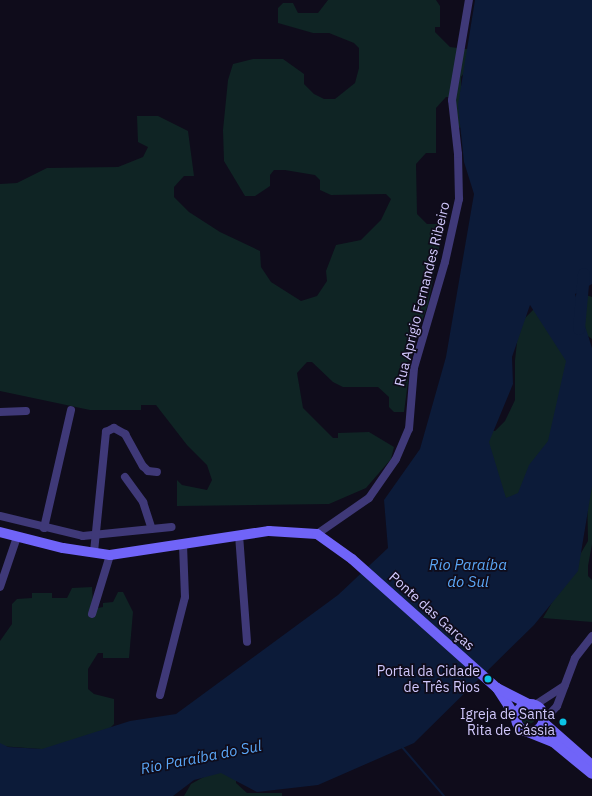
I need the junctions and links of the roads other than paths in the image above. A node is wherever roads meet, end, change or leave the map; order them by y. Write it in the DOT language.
graph roads {
  1 [pos="469,0"];
  2 [pos="71,410"];
  3 [pos="26,411"];
  4 [pos="0,412"];
  5 [pos="157,472"];
  6 [pos="125,477"];
  7 [pos="0,516"];
  8 [pos="172,527"];
  9 [pos="44,528"];
  10 [pos="152,529"];
  11 [pos="0,532"];
  12 [pos="316,534"];
  13 [pos="239,535"];
  14 [pos="96,536"];
  15 [pos="17,537"];
  16 [pos="184,545"];
  17 [pos="94,552"];
  18 [pos="110,555"];
  19 [pos="0,587"];
  20 [pos="92,614"];
  21 [pos="592,636"];
  22 [pos="247,642"];
  23 [pos="495,686"];
  24 [pos="564,686"];
  25 [pos="160,695"];
  26 [pos="533,705"];
  27 [pos="517,719"];
  28 [pos="544,721"];
  29 [pos="528,732"];
  30 [pos="592,765"];
  31 [pos="592,774"];
  1 -- 12 [label="street, Rua Aprigio Fernandes Ribeiro"];
  2 -- 9 [label="street"];
  3 -- 4 [label="street"];
  5 -- 14 [label="street"];
  6 -- 10 [label="street"];
  7 -- 9 [label="street"];
  8 -- 10 [label="street"];
  9 -- 14 [label="street"];
  10 -- 14 [label="street"];
  11 -- 15 [label="main road"];
  12 -- 13 [label="main road"];
  12 -- 23 [label="main road, Ponte das Garças"];
  13 -- 16 [label="main road"];
  13 -- 22 [label="street"];
  14 -- 17 [label="street"];
  15 -- 17 [label="main road"];
  15 -- 19 [label="street"];
  16 -- 18 [label="main road"];
  16 -- 25 [label="street"];
  17 -- 18 [label="main road"];
  18 -- 20 [label="street"];
  21 -- 24 [label="street"];
  23 -- 26 [label="main road"];
  23 -- 27 [label="main road"];
  24 -- 26 [label="street"];
  24 -- 28 [label="street"];
  26 -- 27 [label="main road"];
  26 -- 28 [label="main road"];
  27 -- 29 [label="main road"];
  28 -- 29 [label="main road"];
  28 -- 30 [label="main road"];
  29 -- 31 [label="main road"];
}
